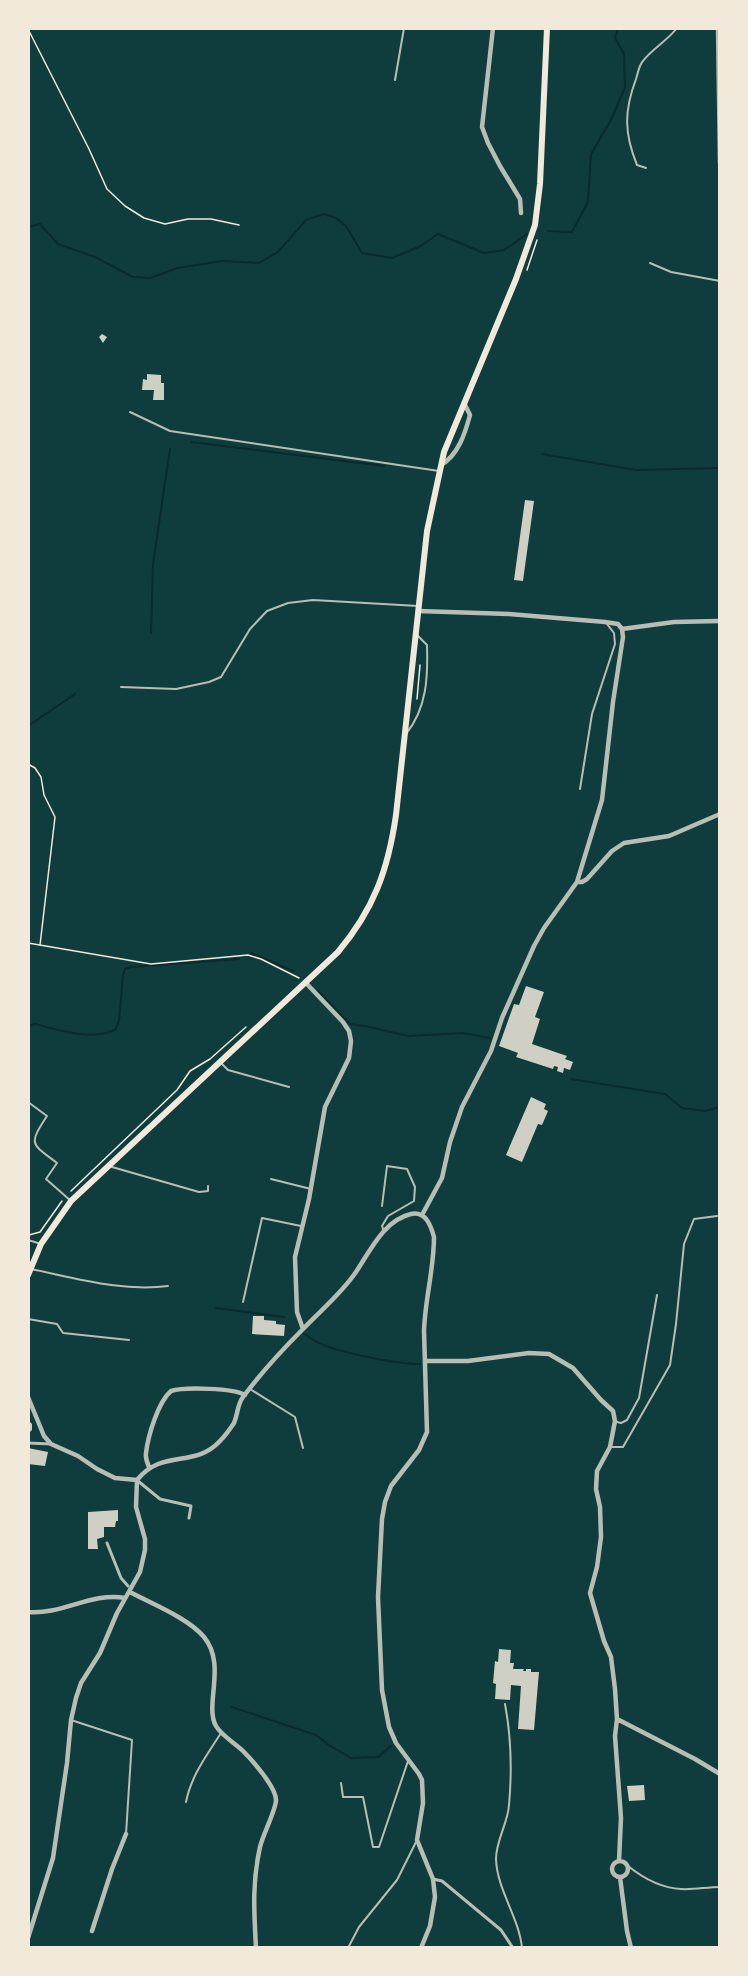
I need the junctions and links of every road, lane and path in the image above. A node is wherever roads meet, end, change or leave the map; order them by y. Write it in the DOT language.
graph roads {
  1 [pos="404,28"];
  2 [pos="493,28"];
  3 [pos="547,28"];
  4 [pos="676,28"];
  5 [pos="718,28"];
  6 [pos="28,29"];
  7 [pos="718,42"];
  8 [pos="395,80"];
  9 [pos="720,164"];
  10 [pos="646,168"];
  11 [pos="521,213"];
  12 [pos="239,225"];
  13 [pos="650,263"];
  14 [pos="720,280"];
  15 [pos="464,403"];
  16 [pos="130,412"];
  17 [pos="440,468"];
  18 [pos="418,608"];
  19 [pos="720,621"];
  20 [pos="605,622"];
  21 [pos="622,629"];
  22 [pos="415,633"];
  23 [pos="420,666"];
  24 [pos="121,687"];
  25 [pos="416,703"];
  26 [pos="405,736"];
  27 [pos="28,764"];
  28 [pos="580,789"];
  29 [pos="720,814"];
  30 [pos="578,882"];
  31 [pos="28,943"];
  32 [pos="40,945"];
  33 [pos="304,979"];
  34 [pos="297,981"];
  35 [pos="251,1023"];
  36 [pos="219,1062"];
  37 [pos="289,1087"];
  38 [pos="28,1102"];
  39 [pos="108,1166"];
  40 [pos="271,1179"];
  41 [pos="208,1186"];
  42 [pos="311,1189"];
  43 [pos="68,1199"];
  44 [pos="382,1206"];
  45 [pos="717,1216"];
  46 [pos="424,1217"];
  47 [pos="303,1226"];
  48 [pos="384,1232"];
  49 [pos="28,1235"];
  50 [pos="28,1240"];
  51 [pos="41,1244"];
  52 [pos="29,1272"];
  53 [pos="168,1286"];
  54 [pos="657,1295"];
  55 [pos="243,1302"];
  56 [pos="28,1319"];
  57 [pos="303,1329"];
  58 [pos="129,1340"];
  59 [pos="425,1361"];
  60 [pos="250,1389"];
  61 [pos="245,1395"];
  62 [pos="28,1397"];
  63 [pos="615,1421"];
  64 [pos="28,1443"];
  65 [pos="51,1444"];
  66 [pos="610,1447"];
  67 [pos="303,1448"];
  68 [pos="149,1467"];
  69 [pos="137,1480"];
  70 [pos="189,1518"];
  71 [pos="107,1543"];
  72 [pos="128,1586"];
  73 [pos="130,1592"];
  74 [pos="125,1598"];
  75 [pos="28,1612"];
  76 [pos="505,1704"];
  77 [pos="617,1719"];
  78 [pos="71,1720"];
  79 [pos="222,1731"];
  80 [pos="408,1761"];
  81 [pos="720,1774"];
  82 [pos="341,1783"];
  83 [pos="186,1802"];
  84 [pos="126,1834"];
  85 [pos="417,1840"];
  86 [pos="619,1861"];
  87 [pos="628,1866"];
  88 [pos="620,1877"];
  89 [pos="433,1878"];
  90 [pos="720,1887"];
  91 [pos="92,1931"];
  92 [pos="28,1938"];
  93 [pos="256,1947"];
  94 [pos="348,1947"];
  95 [pos="421,1947"];
  96 [pos="513,1947"];
  97 [pos="522,1947"];
  98 [pos="631,1947"];
  1 -- 8 [label="lane"];
  2 -- 11 [label="street"];
  3 -- 15 [label="main road"];
  4 -- 10 [label="lane"];
  5 -- 7 [label="street"];
  6 -- 12 [label="path"];
  7 -- 9 [label="street"];
  13 -- 14 [label="lane"];
  15 -- 17 [label="main road"];
  15 -- 17 [label="street"];
  16 -- 17 [label="lane"];
  17 -- 18 [label="main road"];
  18 -- 20 [label="street"];
  18 -- 22 [label="main road"];
  18 -- 24 [label="lane"];
  19 -- 21 [label="street"];
  20 -- 21 [label="street"];
  20 -- 28 [label="lane"];
  21 -- 30 [label="street"];
  22 -- 26 [label="main road"];
  22 -- 26 [label="lane"];
  23 -- 25 [label="path"];
  26 -- 33 [label="main road"];
  27 -- 32 [label="path"];
  29 -- 30 [label="street"];
  30 -- 46 [label="street"];
  31 -- 32 [label="path"];
  32 -- 33 [label="path"];
  33 -- 34 [label="path"];
  33 -- 36 [label="main road"];
  33 -- 42 [label="street"];
  35 -- 43 [label="path"];
  36 -- 37 [label="lane"];
  36 -- 39 [label="main road"];
  38 -- 43 [label="lane"];
  39 -- 41 [label="lane"];
  39 -- 43 [label="main road"];
  40 -- 42 [label="lane"];
  42 -- 47 [label="street"];
  43 -- 49 [label="path"];
  43 -- 51 [label="main road"];
  44 -- 48 [label="lane"];
  45 -- 66 [label="lane"];
  46 -- 48 [label="street"];
  46 -- 59 [label="street"];
  47 -- 55 [label="lane"];
  47 -- 57 [label="street"];
  48 -- 57 [label="street"];
  50 -- 51 [label="lane"];
  51 -- 52 [label="main road"];
  52 -- 53 [label="lane"];
  54 -- 63 [label="lane"];
  56 -- 58 [label="lane"];
  57 -- 60 [label="street"];
  59 -- 63 [label="street"];
  59 -- 80 [label="street"];
  60 -- 61 [label="street"];
  60 -- 67 [label="lane"];
  61 -- 68 [label="street"];
  61 -- 68 [label="street"];
  62 -- 65 [label="street"];
  63 -- 66 [label="street"];
  64 -- 65 [label="street"];
  65 -- 69 [label="street"];
  66 -- 77 [label="street"];
  68 -- 69 [label="street"];
  69 -- 70 [label="street"];
  69 -- 73 [label="street"];
  71 -- 72 [label="street"];
  73 -- 74 [label="street"];
  73 -- 79 [label="street"];
  74 -- 75 [label="street"];
  74 -- 78 [label="street"];
  76 -- 97 [label="lane"];
  77 -- 81 [label="street"];
  77 -- 86 [label="street"];
  78 -- 84 [label="lane"];
  78 -- 92 [label="street"];
  79 -- 83 [label="lane"];
  79 -- 93 [label="street"];
  80 -- 82 [label="lane"];
  80 -- 85 [label="street"];
  84 -- 91 [label="street"];
  85 -- 89 [label="street"];
  85 -- 94 [label="lane"];
  86 -- 87 [label="street"];
  86 -- 88 [label="street"];
  87 -- 88 [label="street"];
  87 -- 90 [label="lane"];
  88 -- 98 [label="street"];
  89 -- 95 [label="street"];
  89 -- 96 [label="street"];
}
